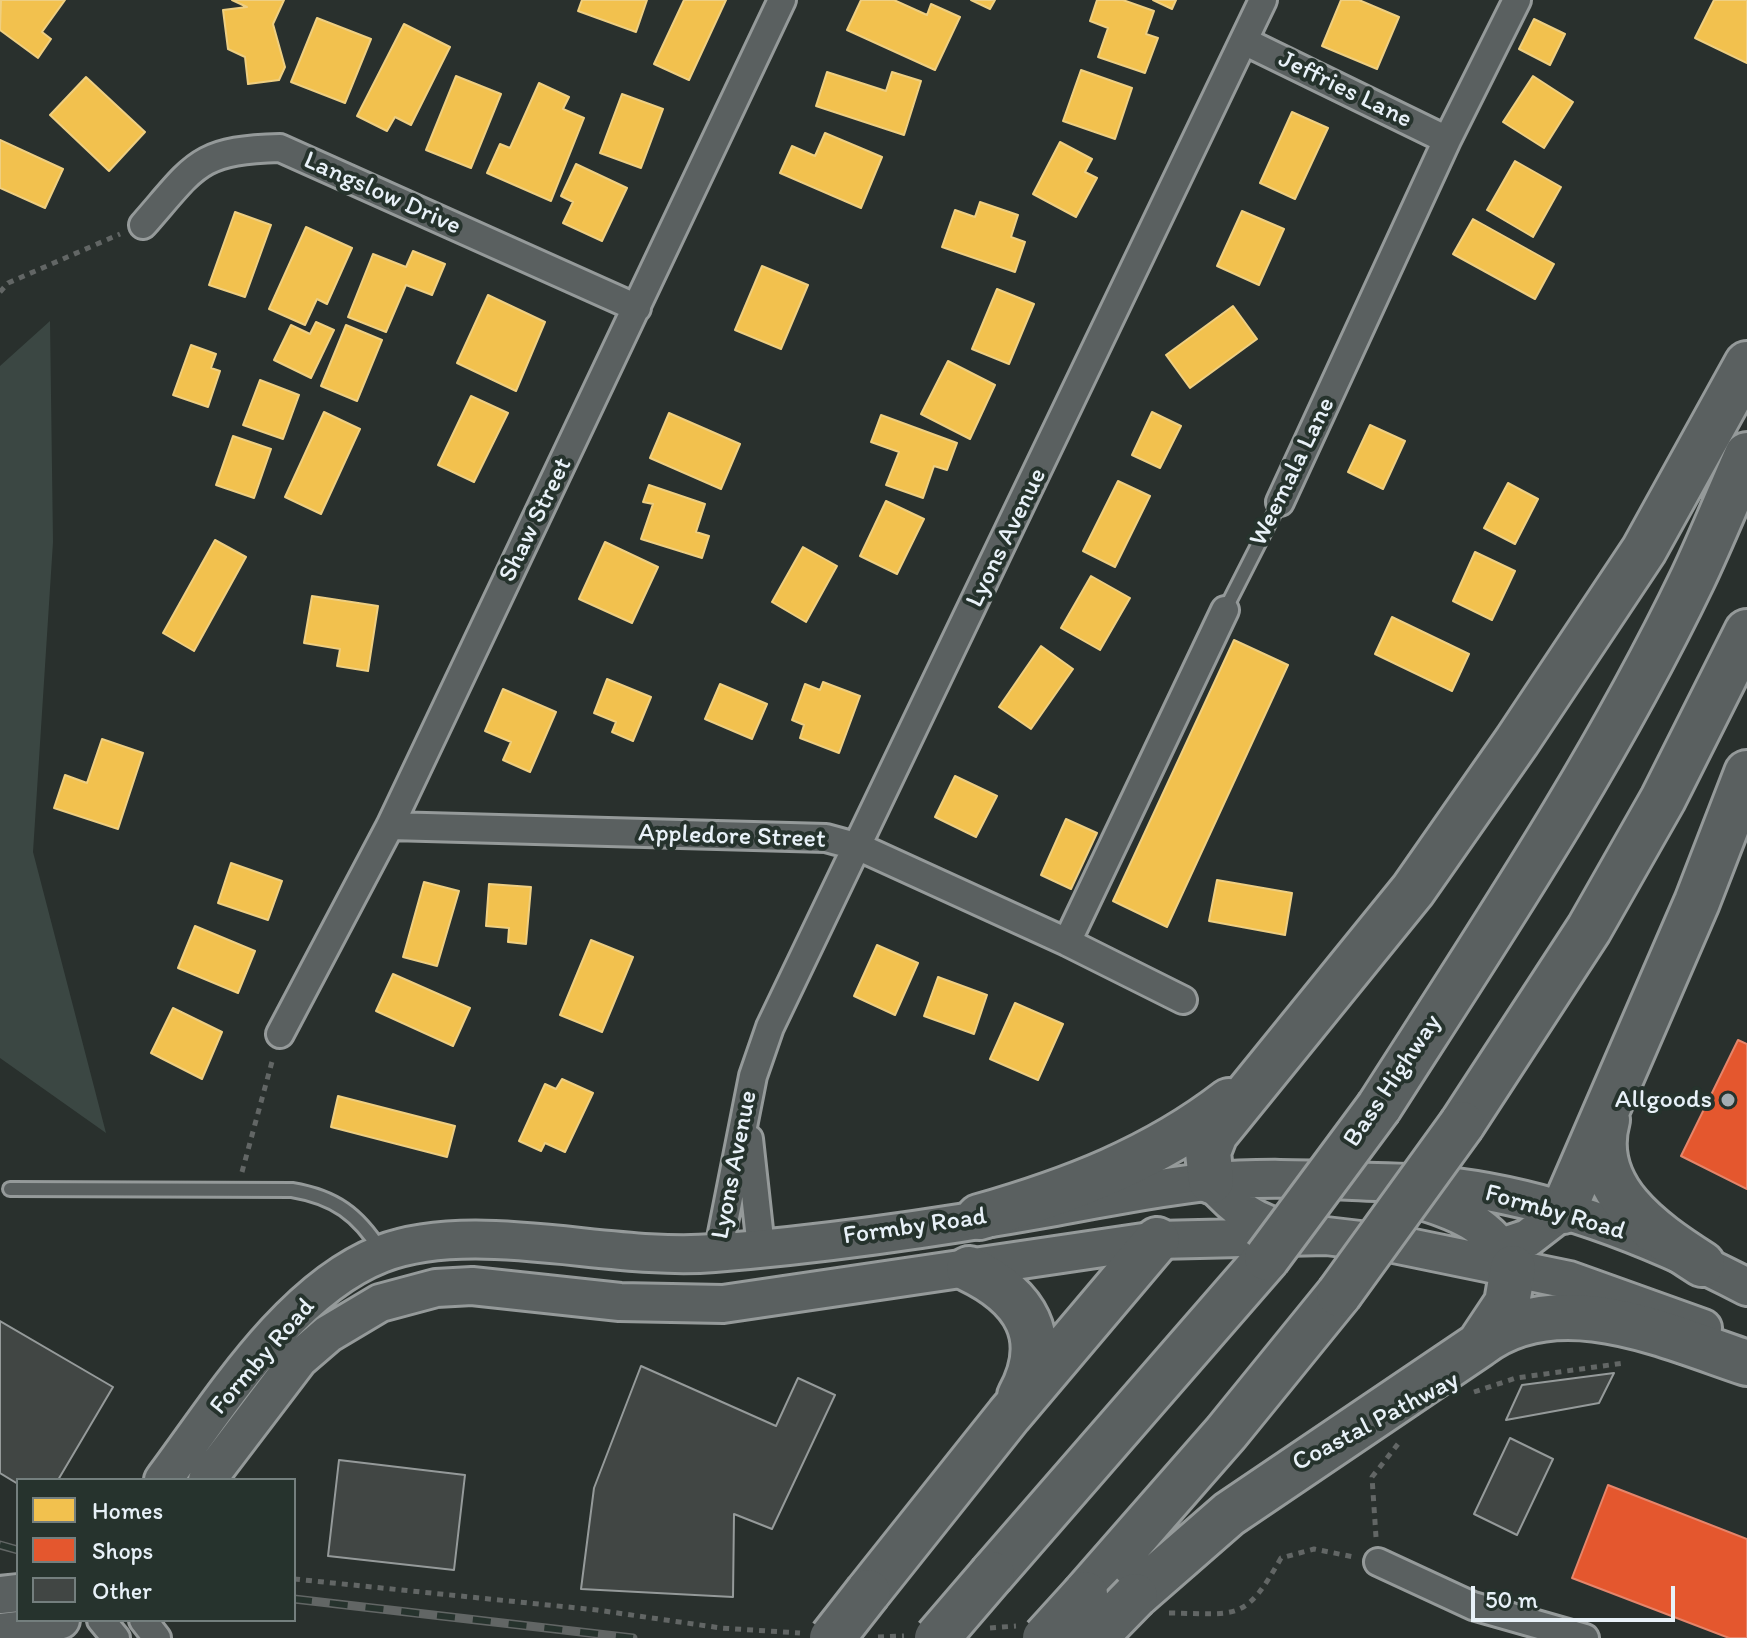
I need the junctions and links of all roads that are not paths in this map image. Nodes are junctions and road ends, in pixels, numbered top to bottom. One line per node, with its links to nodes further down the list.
1 (782, 0): 7 (street, Shaw Street)
2 (1263, 0): 4 (street, Lyons Avenue)
3 (1517, 0): 5 (street, Weemala Lane)
4 (1244, 41): 5 (street, Jeffries Lane); 15 (street, Lyons Avenue)
5 (1447, 140): 10 (street, Weemala Lane)
6 (143, 225): 7 (street, Langslow Drive)
7 (637, 308): 14 (street, Shaw Street)
8 (1747, 364): 19 (highway)
9 (1747, 455): 53 (highway, Bass Highway, bridge)
10 (1280, 502): 11 (lane, Weemala Lane)
11 (1225, 610): 16 (street, Weemala Lane)
12 (1747, 632): 54 (highway, bridge)
13 (1747, 773): 21 (highway)
14 (390, 826): 15 (street, Appledore Street); 18 (street, Shaw Street)
15 (859, 847): 16 (street, Appledore Street); 20 (street, Lyons Avenue)
16 (1067, 942): 17 (street, Appledore Street)
17 (1183, 1000)
18 (280, 1034)
19 (1276, 1055): 22 (highway); 26 (highway)
20 (753, 1076): 29 (street, Lyons Avenue); 30 (street, Lyons Avenue)
21 (1613, 1098): 25 (highway); 33 (highway)
22 (1211, 1181): 23 (main road, Formby Road); 26 (main road, Formby Road); 27 (main road); 28 (main road)
23 (1361, 1182): 25 (main road, Formby Road); 32 (main road)
24 (10, 1189): 31 (lane)
25 (1563, 1211): 32 (main road); 33 (main road, Formby Road)
26 (979, 1217): 29 (main road, Formby Road)
27 (1326, 1236): 28 (main road, Formby Road); 32 (main road, Formby Road)
28 (1157, 1240): 34 (main road, Formby Road); 42 (highway)
29 (761, 1248): 30 (main road, Formby Road); 37 (main road)
30 (718, 1253): 31 (main road, Formby Road); 38 (main road)
31 (382, 1254): 36 (main road); 43 (main road, Formby Road)
32 (1508, 1258): 39 (highway); 40 (main road, Formby Road)
33 (1702, 1264): 35 (main road, Formby Road)
34 (969, 1269): 37 (main road, Formby Road); 42 (highway)
35 (1747, 1287)
36 (400, 1295): 38 (main road, Formby Road); 44 (main road, Formby Road)
37 (764, 1300): 38 (main road, Formby Road)
38 (707, 1304)
39 (1479, 1345): 41 (highway); 55 (highway, bridge)
40 (1747, 1349)
41 (1747, 1363)
42 (1009, 1415): 52 (highway, bridge)
43 (165, 1478)
44 (209, 1478)
45 (1378, 1562): 56 (street)
46 (103, 1622): 50 (street)
47 (145, 1622): 51 (street)
48 (55, 1629): 49 (main road)
49 (0, 1632)
50 (116, 1638)
51 (157, 1638)
52 (832, 1638)
53 (937, 1638)
54 (1045, 1638)
55 (1094, 1638)
56 (1585, 1638)

